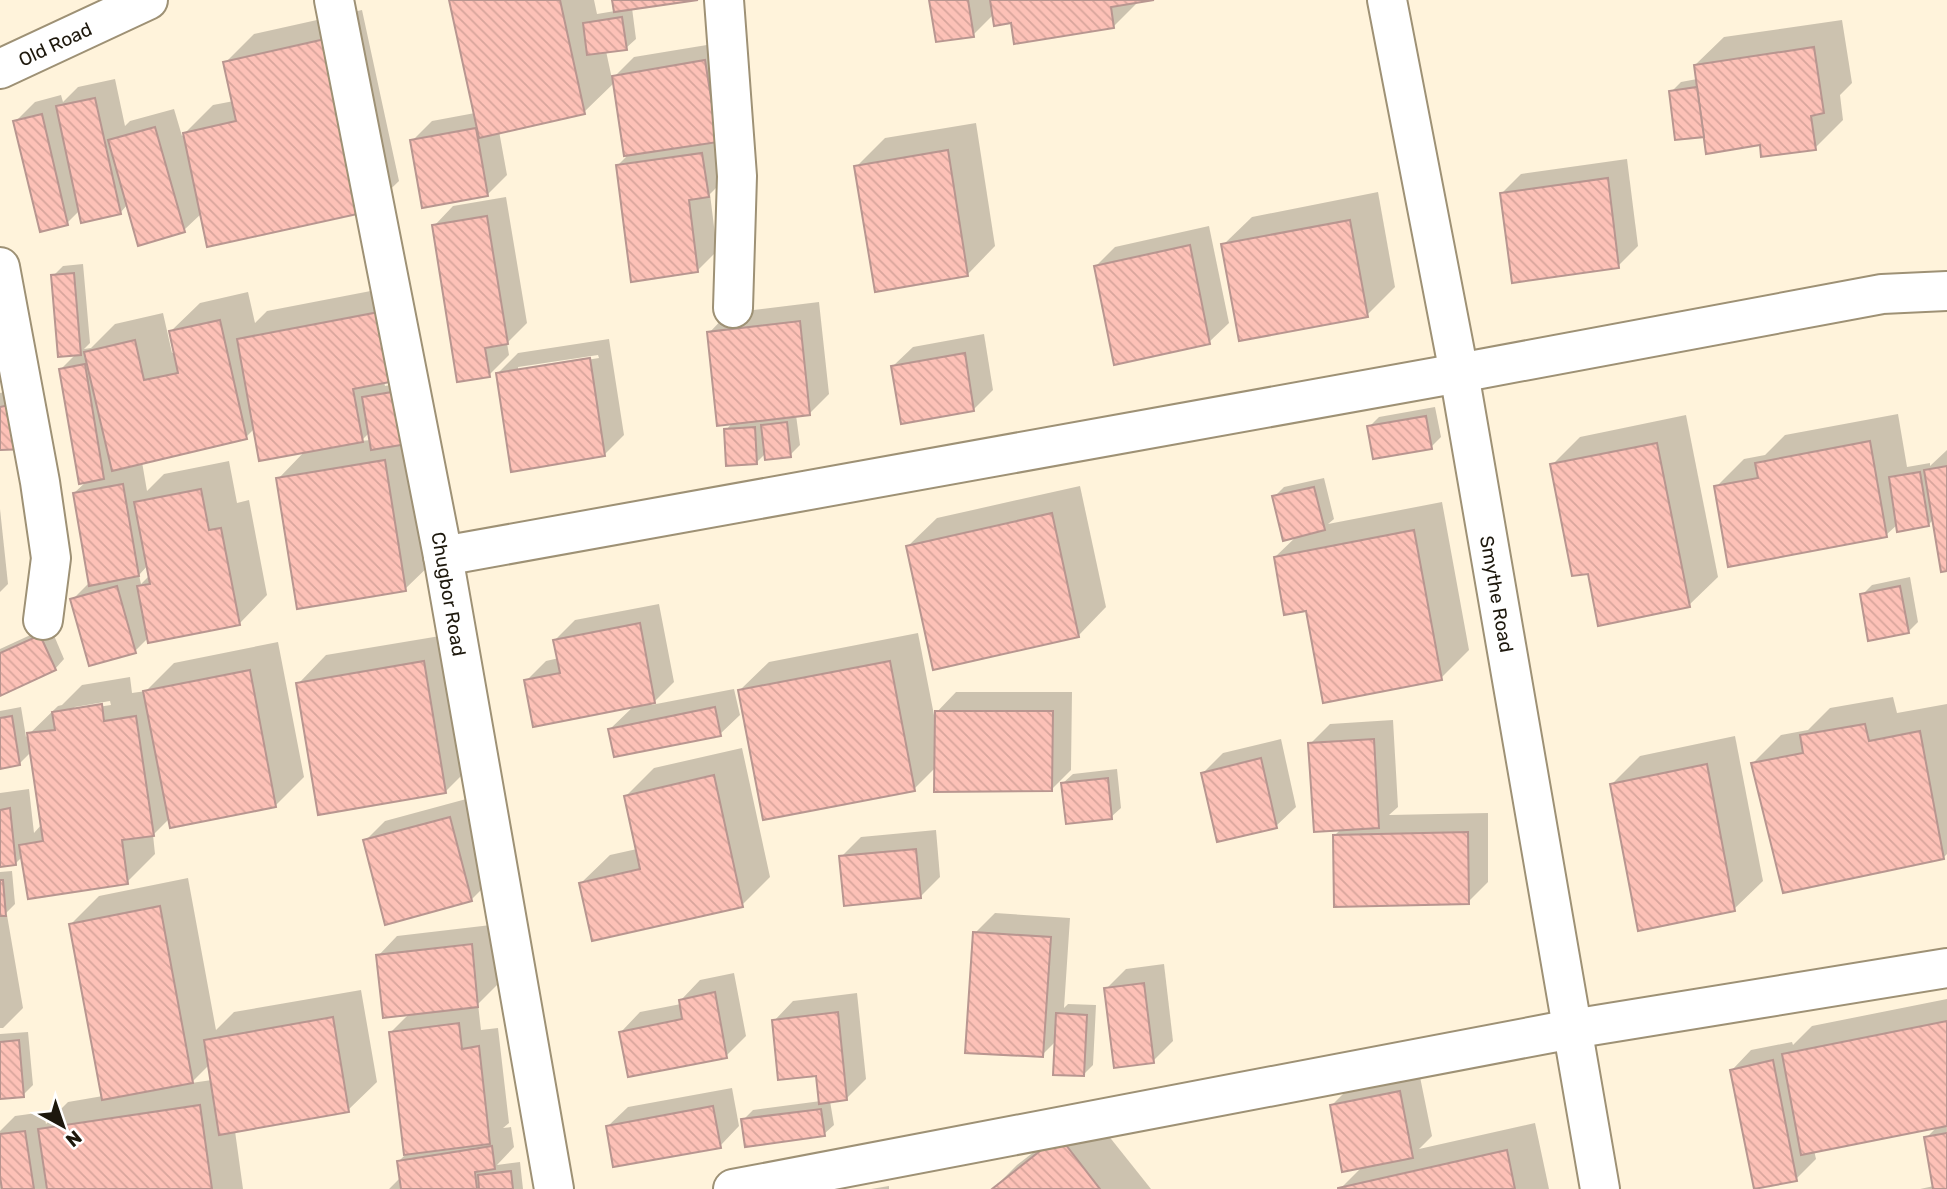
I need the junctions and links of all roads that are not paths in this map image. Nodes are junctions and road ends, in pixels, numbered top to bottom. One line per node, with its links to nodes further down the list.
1 (148, 0): 5 (street, Old Road)
2 (334, 0): 10 (street, Chugbor Road)
3 (724, 0): 8 (street)
4 (1387, 0): 9 (street, Smythe Road)
5 (0, 69)
6 (0, 267): 11 (street)
7 (1947, 291): 9 (street)
8 (733, 308)
9 (1459, 373): 10 (street); 13 (street, Smythe Road)
10 (443, 556): 14 (street, Chugbor Road)
11 (43, 620)
12 (1947, 968): 13 (street)
13 (1572, 1029): 15 (street); 16 (street, Smythe Road)
14 (554, 1189)
15 (733, 1189)
16 (1600, 1189)

